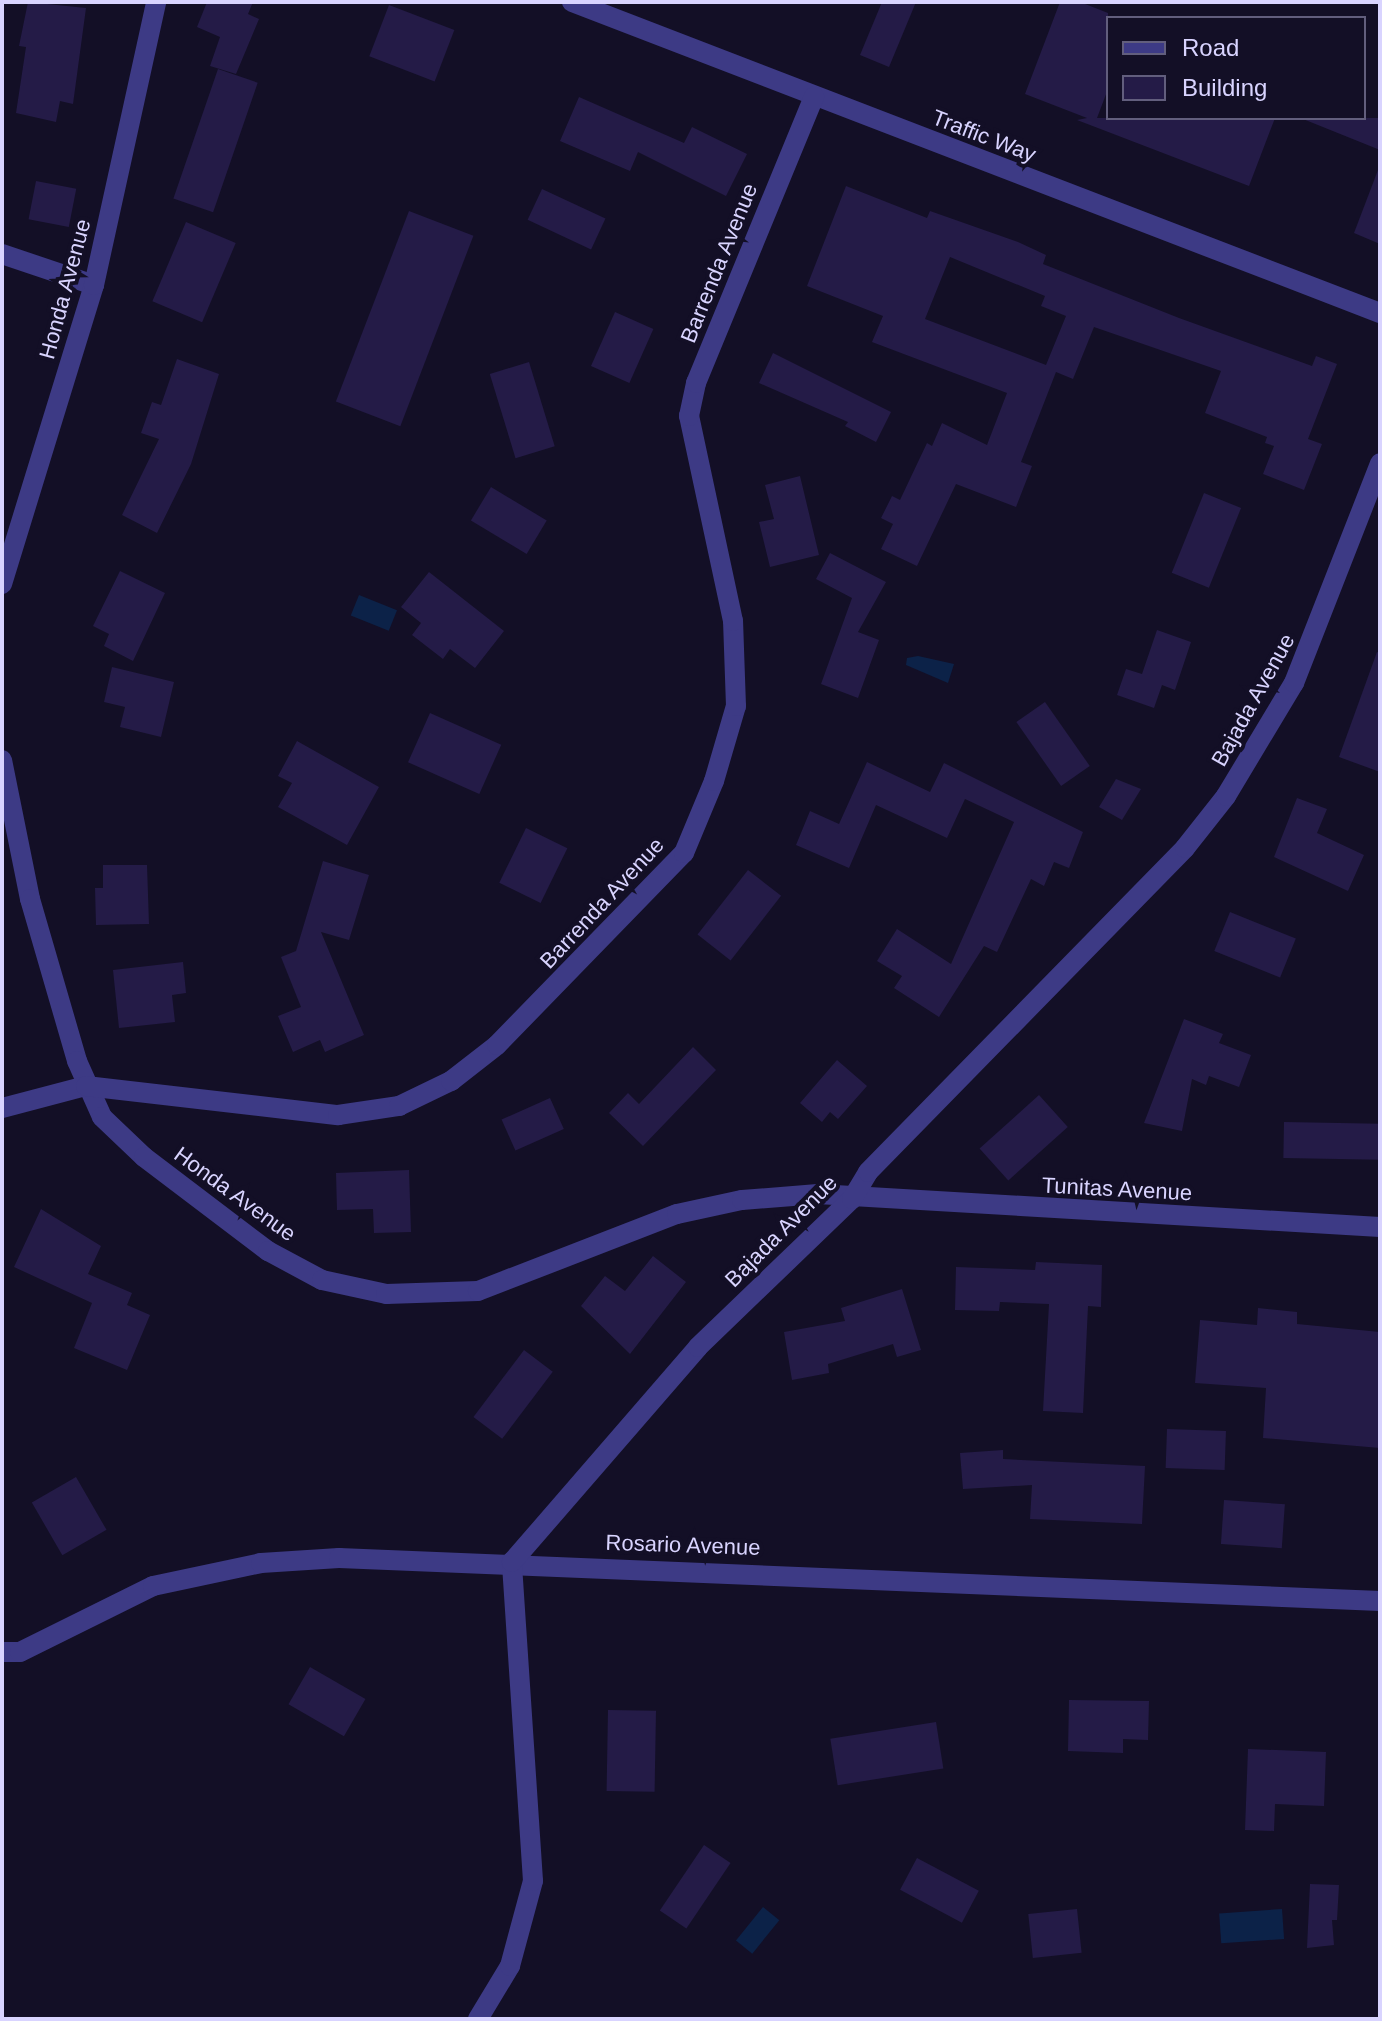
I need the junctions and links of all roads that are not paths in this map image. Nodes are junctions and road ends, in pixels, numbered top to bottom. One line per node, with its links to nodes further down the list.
1 (156, 2): 5 (street, Honda Avenue)
2 (572, 2): 3 (street, Traffic Way)
3 (814, 96): 6 (street, Traffic Way); 10 (street, Barrenda Avenue)
4 (2, 254): 5 (street)
5 (94, 285): 8 (street, Honda Avenue)
6 (1380, 313)
7 (1380, 463): 12 (street, Bajada Avenue)
8 (2, 584)
9 (2, 760): 10 (street, Honda Avenue)
10 (86, 1086): 11 (street, Barrenda Avenue); 12 (street, Honda Avenue)
11 (2, 1108)
12 (852, 1199): 13 (street, Tunitas Avenue); 14 (street, Bajada Avenue)
13 (1380, 1227)
14 (512, 1562): 15 (street, Rosario Avenue); 16 (street, Rosario Avenue); 17 (street)
15 (1380, 1601)
16 (2, 1652)
17 (478, 2019)

